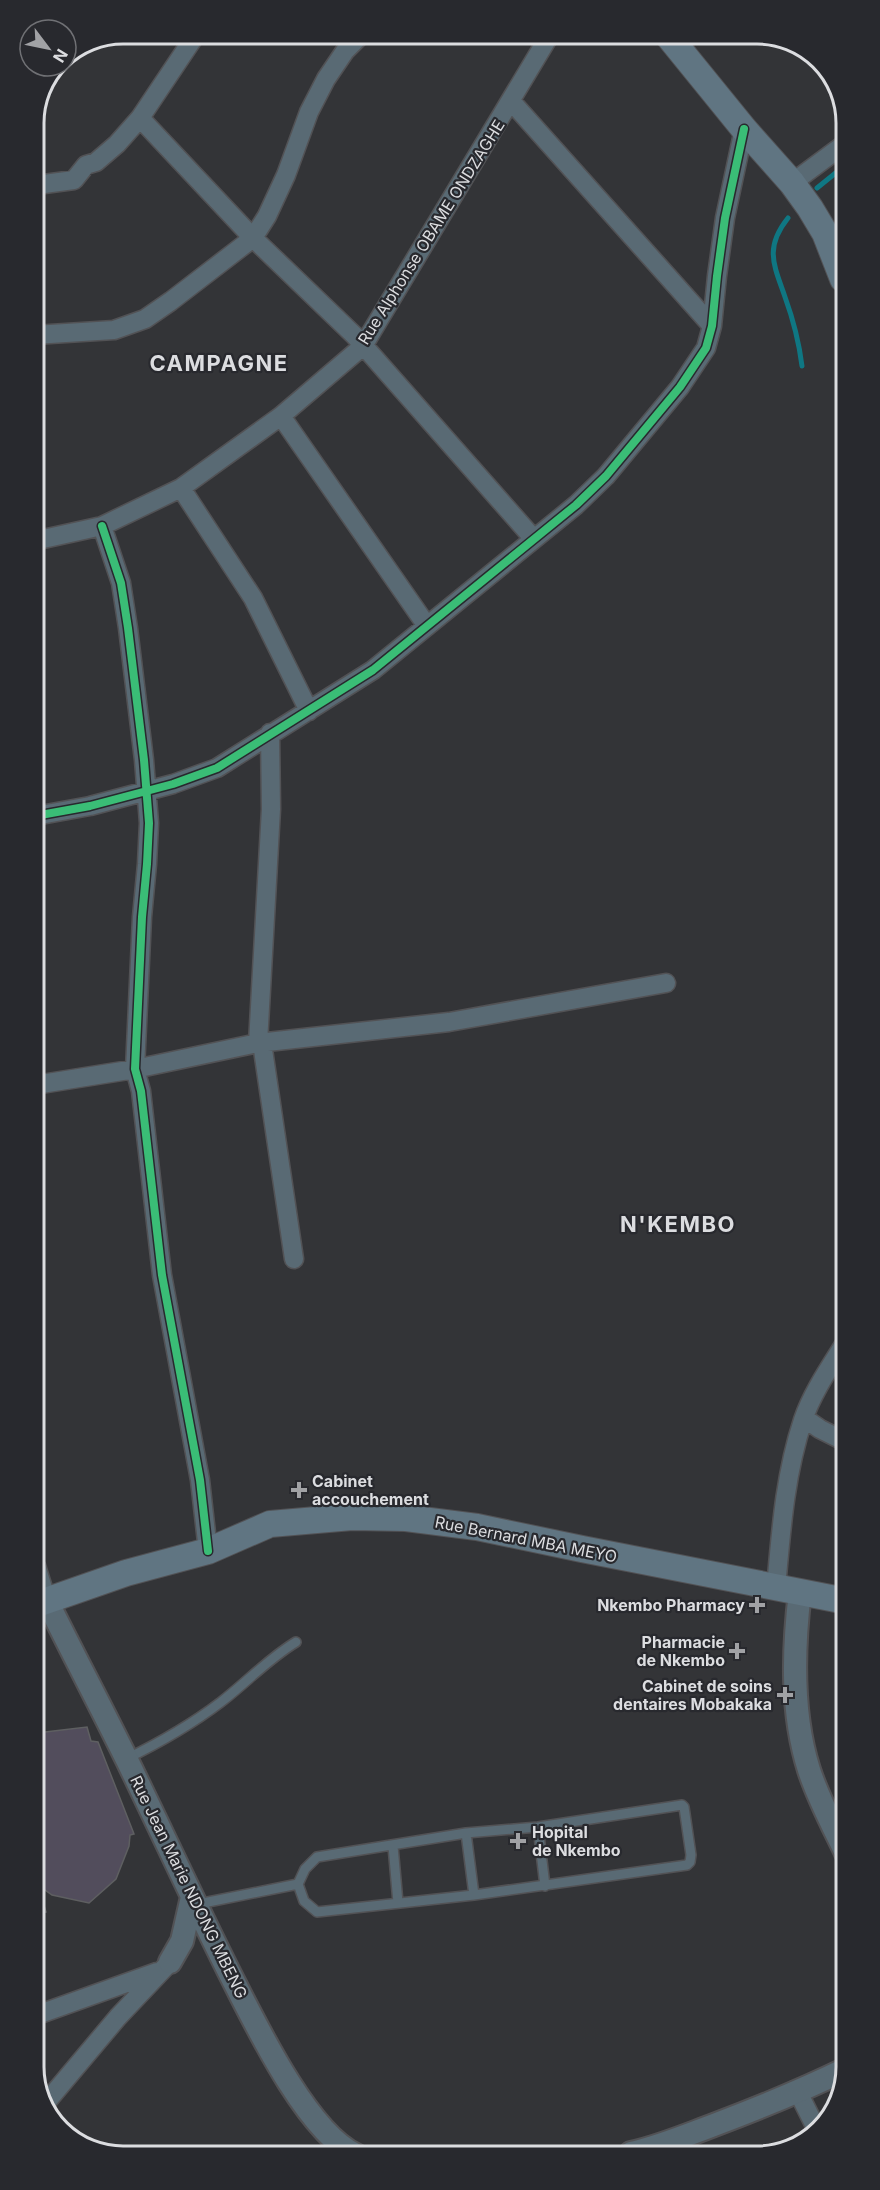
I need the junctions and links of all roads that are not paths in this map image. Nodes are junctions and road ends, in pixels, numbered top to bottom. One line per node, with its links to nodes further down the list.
1 (190, 44): 6 (street)
2 (352, 44): 12 (street)
3 (545, 44): 5 (street, Rue Alphonse OBAME ONDZAGHE)
4 (683, 44): 7 (main road)
5 (511, 101): 13 (street); 15 (street, Rue Alphonse OBAME ONDZAGHE)
6 (140, 118): 9 (street); 12 (street)
7 (744, 129): 10 (main road); 13 (street)
8 (836, 150): 10 (street)
9 (44, 182)
10 (792, 183): 11 (main road)
11 (834, 235)
12 (253, 238): 14 (street); 15 (street)
13 (712, 326): 19 (street)
14 (44, 334)
15 (363, 346): 16 (street, Rue Alphonse OBAME ONDZAGHE); 19 (street)
16 (281, 416): 17 (street, Rue Alphonse OBAME ONDZAGHE); 21 (street)
17 (181, 489): 18 (street, Rue Alphonse OBAME ONDZAGHE); 22 (street)
18 (102, 526): 20 (street, Rue Alphonse OBAME ONDZAGHE); 24 (street)
19 (533, 538): 21 (street)
20 (44, 539)
21 (427, 626): 22 (street)
22 (309, 711): 23 (street)
23 (270, 733): 24 (street); 27 (street)
24 (146, 791): 25 (street); 28 (street)
25 (44, 814)
26 (666, 983): 27 (street)
27 (260, 1043): 28 (street); 30 (street)
28 (135, 1069): 29 (street); 34 (street)
29 (44, 1084)
30 (294, 1259)
31 (836, 1357): 32 (street)
32 (804, 1418): 33 (street); 35 (street)
33 (836, 1437)
34 (208, 1551): 35 (main road, Rue Bernard MBA MEYO); 37 (main road, Rue Bernard MBA MEYO)
35 (788, 1590): 36 (main road, Rue Bernard MBA MEYO); 42 (street)
36 (836, 1599)
37 (44, 1601)
38 (44, 1606): 40 (street, Rue Jean Marie NDONG MBENG)
39 (296, 1642): 40 (lane)
40 (126, 1759): 48 (street, Rue Jean Marie NDONG MBENG)
41 (538, 1827): 43 (lane); 46 (lane); 46 (lane)
42 (836, 1831)
43 (466, 1833): 44 (lane); 47 (lane)
44 (393, 1846): 45 (lane); 49 (lane)
45 (298, 1884): 48 (lane); 49 (lane)
46 (545, 1886): 47 (lane)
47 (474, 1895): 49 (lane)
48 (194, 1901): 50 (street, Rue Jean Marie NDONG MBENG); 51 (street)
49 (398, 1904)
50 (225, 1962): 51 (street); 57 (street, Rue Jean Marie NDONG MBENG)
51 (166, 1966): 52 (street); 55 (street)
52 (44, 2013)
53 (836, 2074): 54 (street)
54 (798, 2092): 56 (street); 58 (street)
55 (50, 2098)
56 (813, 2122)
57 (341, 2146)
58 (653, 2146)

